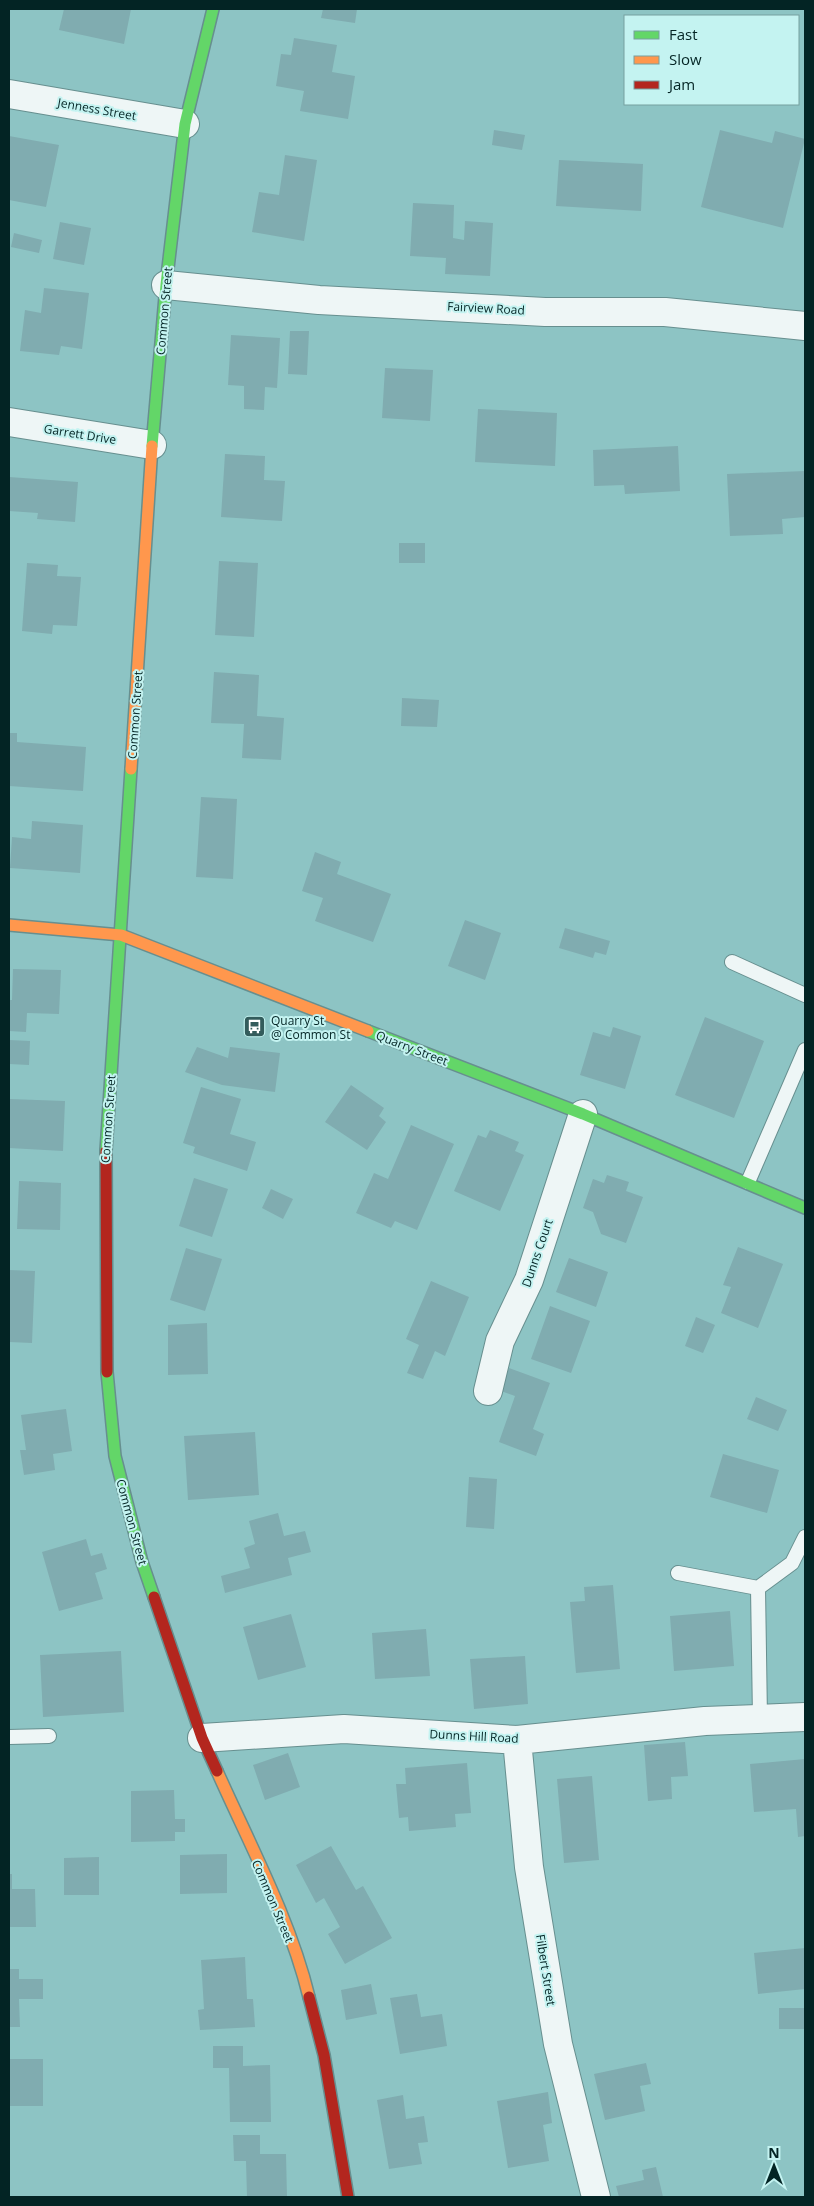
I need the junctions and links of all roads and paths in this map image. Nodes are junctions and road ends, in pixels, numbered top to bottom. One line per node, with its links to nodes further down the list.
1 (213, 9): 3 (street, Common Street)
2 (9, 94): 3 (street, Jenness Street)
3 (185, 124): 4 (street, Common Street)
4 (166, 286): 5 (street, Fairview Road); 7 (street, Common Street)
5 (805, 326)
6 (9, 422): 7 (street, Garrett Drive)
7 (152, 446): 9 (street, Common Street)
8 (9, 925): 9 (street, Quarry Street)
9 (122, 935): 13 (street, Quarry Street); 24 (street, Common Street)
10 (732, 962): 11 (lane)
11 (805, 995)
12 (805, 1050): 14 (lane)
13 (582, 1114): 14 (street, Quarry Street); 16 (street, Dunns Court)
14 (748, 1182): 15 (street, Quarry Street)
15 (805, 1208)
16 (488, 1391)
17 (805, 1536): 19 (lane)
18 (678, 1573): 19 (lane)
19 (758, 1588): 21 (lane)
20 (805, 1717): 21 (street, Dunns Hill Road)
21 (760, 1719): 25 (street, Dunns Hill Road)
22 (50, 1736): 23 (lane)
23 (9, 1737)
24 (202, 1738): 25 (street, Dunns Hill Road); 26 (street, Common Street)
25 (517, 1740): 27 (street, Filbert Street)
26 (348, 2197)
27 (596, 2197)

